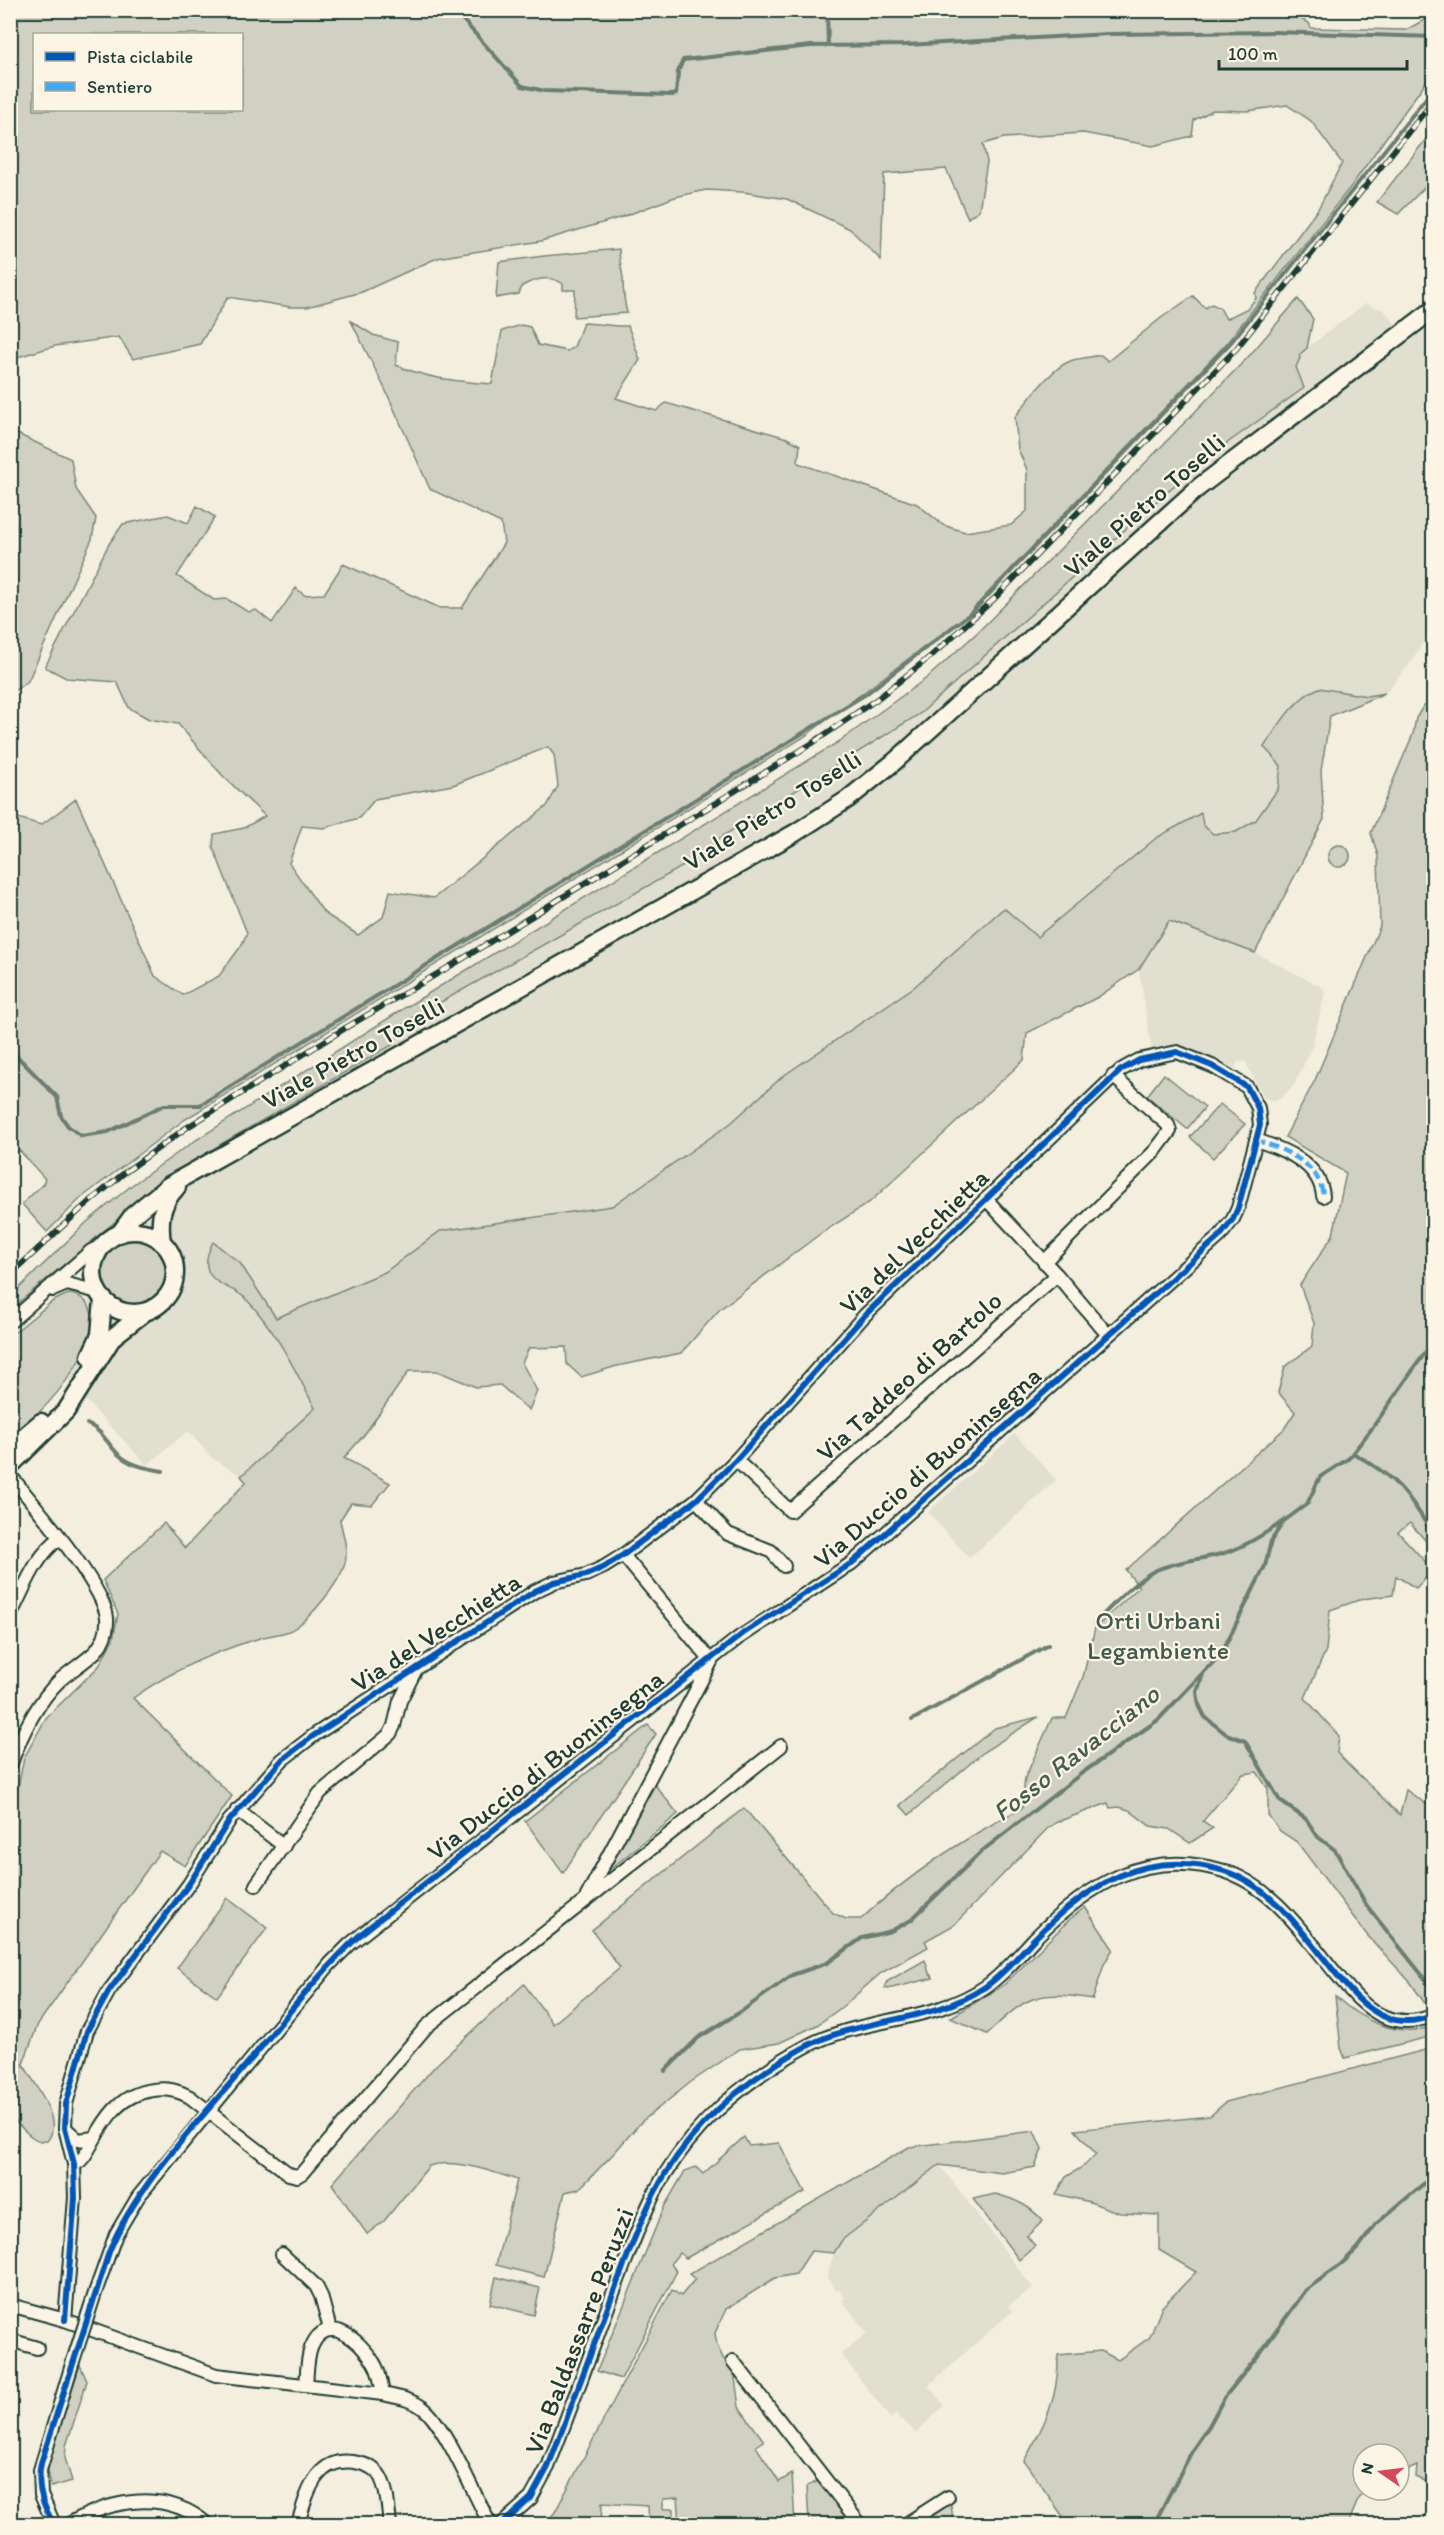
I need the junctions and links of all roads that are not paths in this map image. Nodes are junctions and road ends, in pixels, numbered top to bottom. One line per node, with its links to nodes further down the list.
1 (1434, 309): 4 (main road, Viale Pietro Toselli)
2 (1113, 1076): 3 (street, Via Duccio di Buoninsegna); 6 (street, Via del Vecchietta); 10 (street)
3 (1256, 1140): 5 (street); 16 (street, Via Duccio di Buoninsegna)
4 (188, 1175): 7 (main road, Viale Pietro Toselli); 8 (main road, Viale Pietro Toselli)
5 (1323, 1196)
6 (986, 1199): 10 (street); 18 (street, Via del Vecchietta)
7 (120, 1233): 8 (main road); 9 (main road, Viale Pietro Toselli)
8 (162, 1243): 14 (main road, Viale Pietro Toselli)
9 (104, 1245): 12 (main road); 13 (street)
10 (1044, 1262): 11 (street)
11 (1057, 1275): 16 (street); 18 (street, Via Taddeo di Bartolo)
12 (101, 1296): 13 (street); 14 (main road); 17 (main road)
13 (32, 1304): 15 (street)
14 (145, 1312): 19 (main road, Viale Pietro Toselli)
15 (10, 1322)
16 (1108, 1335): 26 (street, Via Duccio di Buoninsegna)
17 (10, 1448)
18 (736, 1460): 21 (street, Via del Vecchietta)
19 (10, 1466)
20 (10, 1475): 22 (street)
21 (696, 1500): 23 (street, Via del Vecchietta); 24 (street)
22 (60, 1538): 25 (street); 29 (street)
23 (623, 1555): 26 (street); 27 (street, Via del Vecchietta)
24 (784, 1566)
25 (10, 1616)
26 (711, 1660): 33 (street); 35 (street, Via Duccio di Buoninsegna)
27 (417, 1668): 30 (street, Via del Vecchietta); 31 (street)
28 (781, 1746): 33 (street)
29 (10, 1766)
30 (237, 1810): 31 (street); 36 (street, Via del Vecchietta)
31 (284, 1846): 32 (street)
32 (256, 1885)
33 (585, 1900): 35 (street)
34 (1432, 2016): 55 (street, Via Baldassarre Peruzzi)
35 (208, 2111): 37 (street); 49 (street, Via Duccio di Buoninsegna, bridge)
36 (65, 2128): 37 (street); 38 (street, Via del Vecchietta)
37 (94, 2138): 38 (street)
38 (74, 2164): 41 (street, Via del Vecchietta)
39 (282, 2254): 42 (street)
40 (10, 2305): 41 (street)
41 (65, 2320): 46 (street)
42 (330, 2329): 46 (street); 47 (street)
43 (10, 2340): 44 (street)
44 (37, 2348)
45 (733, 2361): 56 (street)
46 (306, 2385): 47 (street)
47 (383, 2394): 54 (street)
48 (948, 2497): 57 (street)
49 (54, 2524)
50 (69, 2524): 51 (street)
51 (207, 2524)
52 (298, 2524): 53 (street)
53 (390, 2524)
54 (490, 2524)
55 (502, 2524)
56 (860, 2524)
57 (906, 2524)

